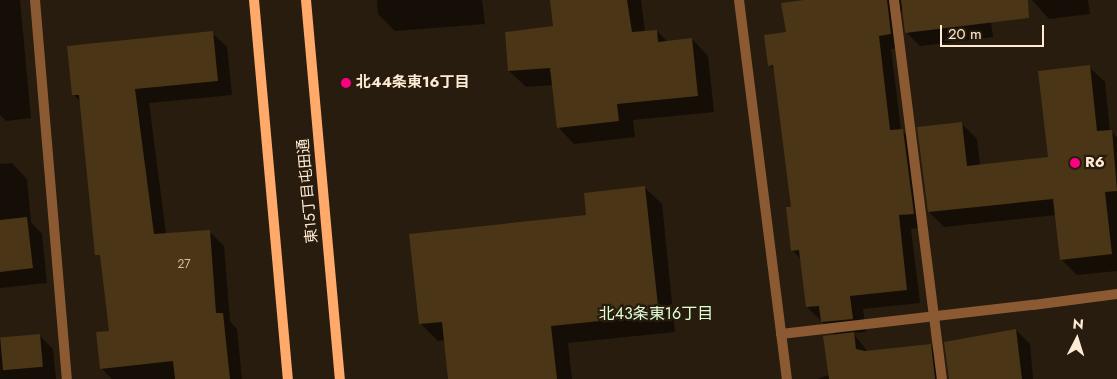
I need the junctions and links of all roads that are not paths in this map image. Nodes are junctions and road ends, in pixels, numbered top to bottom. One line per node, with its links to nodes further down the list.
1 (35, 0): 9 (street)
2 (254, 0): 10 (street)
3 (306, 0): 11 (street, 東15丁目屯田通)
4 (739, 0): 8 (street)
5 (894, 0): 7 (street)
6 (1117, 294): 7 (street)
7 (934, 317): 8 (street); 13 (street)
8 (781, 334): 12 (street)
9 (67, 379)
10 (288, 379)
11 (340, 379)
12 (787, 379)
13 (942, 379)

